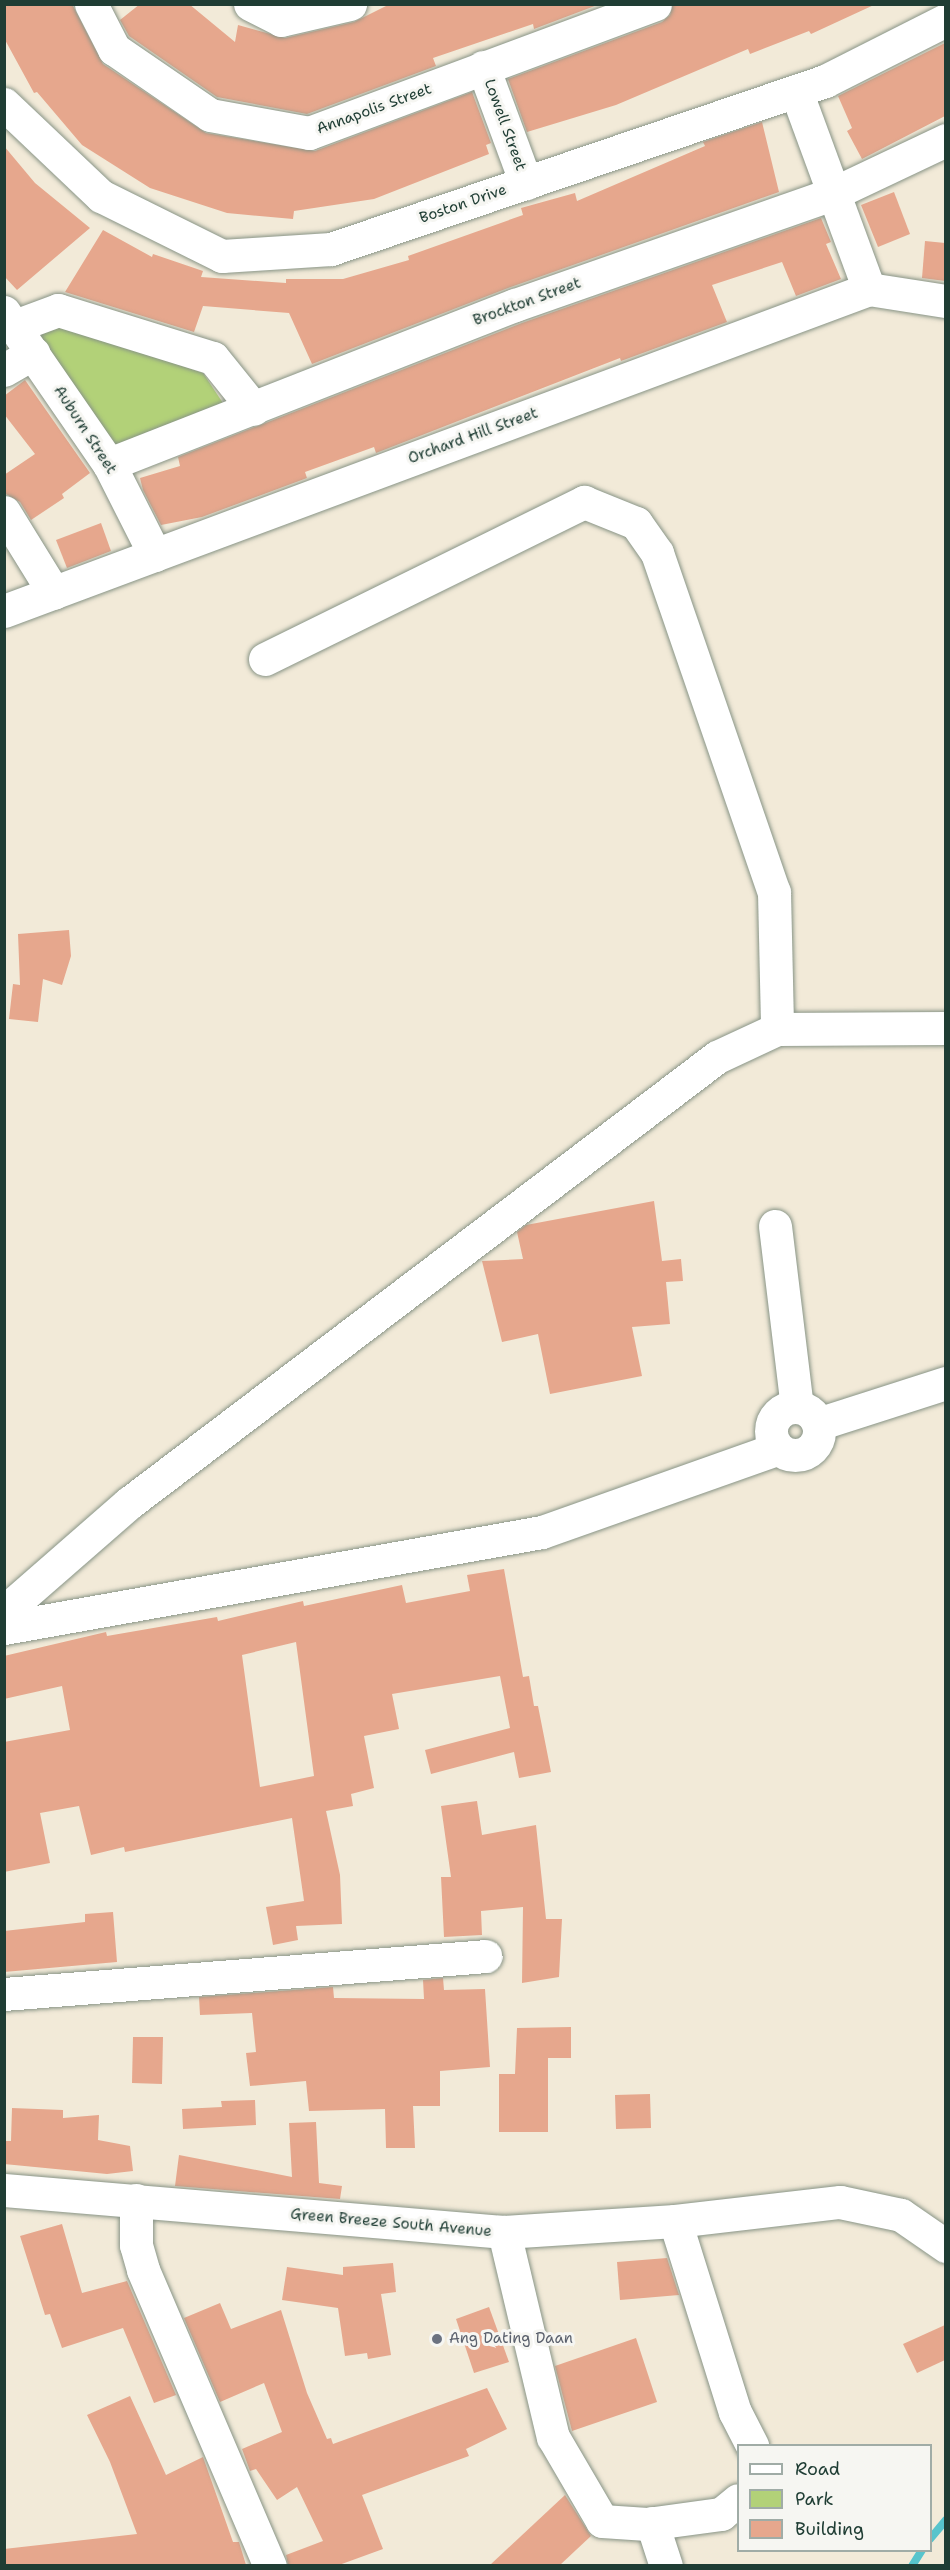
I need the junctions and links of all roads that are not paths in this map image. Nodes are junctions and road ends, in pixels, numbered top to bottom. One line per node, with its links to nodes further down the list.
1 (91, 4): 6 (street, Annapolis Street)
2 (250, 4): 3 (street)
3 (350, 4)
4 (654, 5): 6 (street, Annapolis Street)
5 (945, 20): 7 (street, Boston Drive)
6 (483, 67): 10 (street, Lowell Street)
7 (796, 92): 10 (street, Boston Drive); 11 (street)
8 (4, 104): 10 (street, Boston Drive)
9 (945, 140): 11 (street, Brockton Street)
10 (526, 183)
11 (834, 193): 12 (street); 17 (street, Brockton Street)
12 (869, 289): 13 (street, Orchard Hill Street); 20 (street, Orchard Hill Street)
13 (945, 301)
14 (10, 319): 15 (street, Auburn Street); 17 (street)
15 (34, 353): 16 (street); 18 (street, Auburn Street)
16 (4, 370)
17 (254, 409): 18 (street, Brockton Street)
18 (109, 464): 20 (street, Auburn Street)
19 (4, 512): 21 (street)
20 (155, 555): 21 (street, Orchard Hill Street)
21 (54, 593): 22 (street, Orchard Hill Street)
22 (4, 611)
23 (265, 658): 25 (street)
24 (945, 1028): 25 (street)
25 (777, 1029): 29 (street)
26 (775, 1226): 28 (street)
27 (945, 1383): 28 (street)
28 (807, 1415): 30 (street)
29 (4, 1612)
30 (4, 1628)
31 (486, 1956): 32 (street)
32 (4, 1994)
33 (4, 2190): 34 (street, Green Breeze South Avenue)
34 (136, 2200): 36 (street, Green Breeze South Avenue); 41 (street)
35 (675, 2221): 36 (street, Green Breeze South Avenue); 37 (street, Green Breeze South Avenue); 38 (street)
36 (504, 2232): 40 (street)
37 (945, 2246)
38 (751, 2444)
39 (737, 2501): 40 (street)
40 (652, 2523): 42 (street)
41 (270, 2565)
42 (666, 2565)

